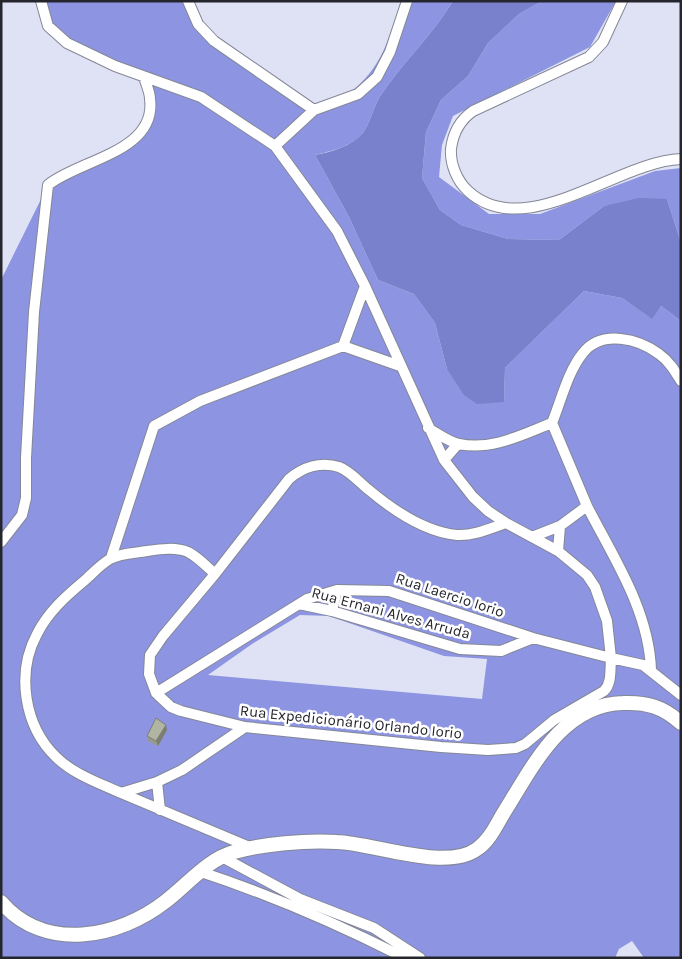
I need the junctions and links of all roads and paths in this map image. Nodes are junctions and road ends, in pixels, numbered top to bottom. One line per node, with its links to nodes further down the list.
1 (42, 1): 5 (street)
2 (188, 1): 6 (street)
3 (407, 1): 6 (street)
4 (622, 1): 8 (street)
5 (144, 77): 7 (street); 23 (street)
6 (314, 110): 7 (street)
7 (275, 146): 9 (street)
8 (681, 159)
9 (365, 286): 10 (street); 11 (street)
10 (343, 346): 11 (street); 25 (street)
11 (400, 366): 14 (street)
12 (681, 381): 13 (street)
13 (552, 423): 15 (street); 17 (street)
14 (428, 428): 15 (street); 16 (street)
15 (458, 444): 16 (street)
16 (444, 460): 18 (street)
17 (587, 506): 20 (street); 32 (street)
18 (488, 511): 19 (street); 21 (street)
19 (506, 523): 21 (street); 22 (street)
20 (560, 526): 22 (street); 24 (street)
21 (484, 530): 26 (street)
22 (532, 537): 24 (street)
23 (1, 542)
24 (558, 551): 31 (street)
25 (111, 558): 26 (street); 38 (street)
26 (215, 574): 33 (street)
27 (337, 590): 28 (street, Rua Laercio Iorio); 29 (street); 30 (street, Rua Laercio Iorio)
28 (299, 604): 29 (street, Rua Ernani Alves Arruda); 33 (street, Rua Laercio Iorio)
29 (332, 610): 30 (street, Rua Ernani Alves Arruda)
30 (533, 638): 31 (street, Rua Laercio Iorio)
31 (611, 658): 32 (street, Rua Laercio Iorio); 36 (street, Rua Expedicionário Orlando Iorio)
32 (651, 670): 34 (street, Rua Laercio Iorio)
33 (156, 693): 36 (street, Rua Expedicionário Orlando Iorio)
34 (681, 695)
35 (681, 723): 40 (street)
36 (245, 727): 37 (street)
37 (158, 782): 38 (street); 39 (street)
38 (121, 793): 39 (street)
39 (160, 810): 40 (street)
40 (253, 849): 41 (street)
41 (222, 857): 42 (street); 45 (street)
42 (201, 872): 43 (street); 44 (street)
43 (1, 902)
44 (405, 958)
45 (420, 958)

